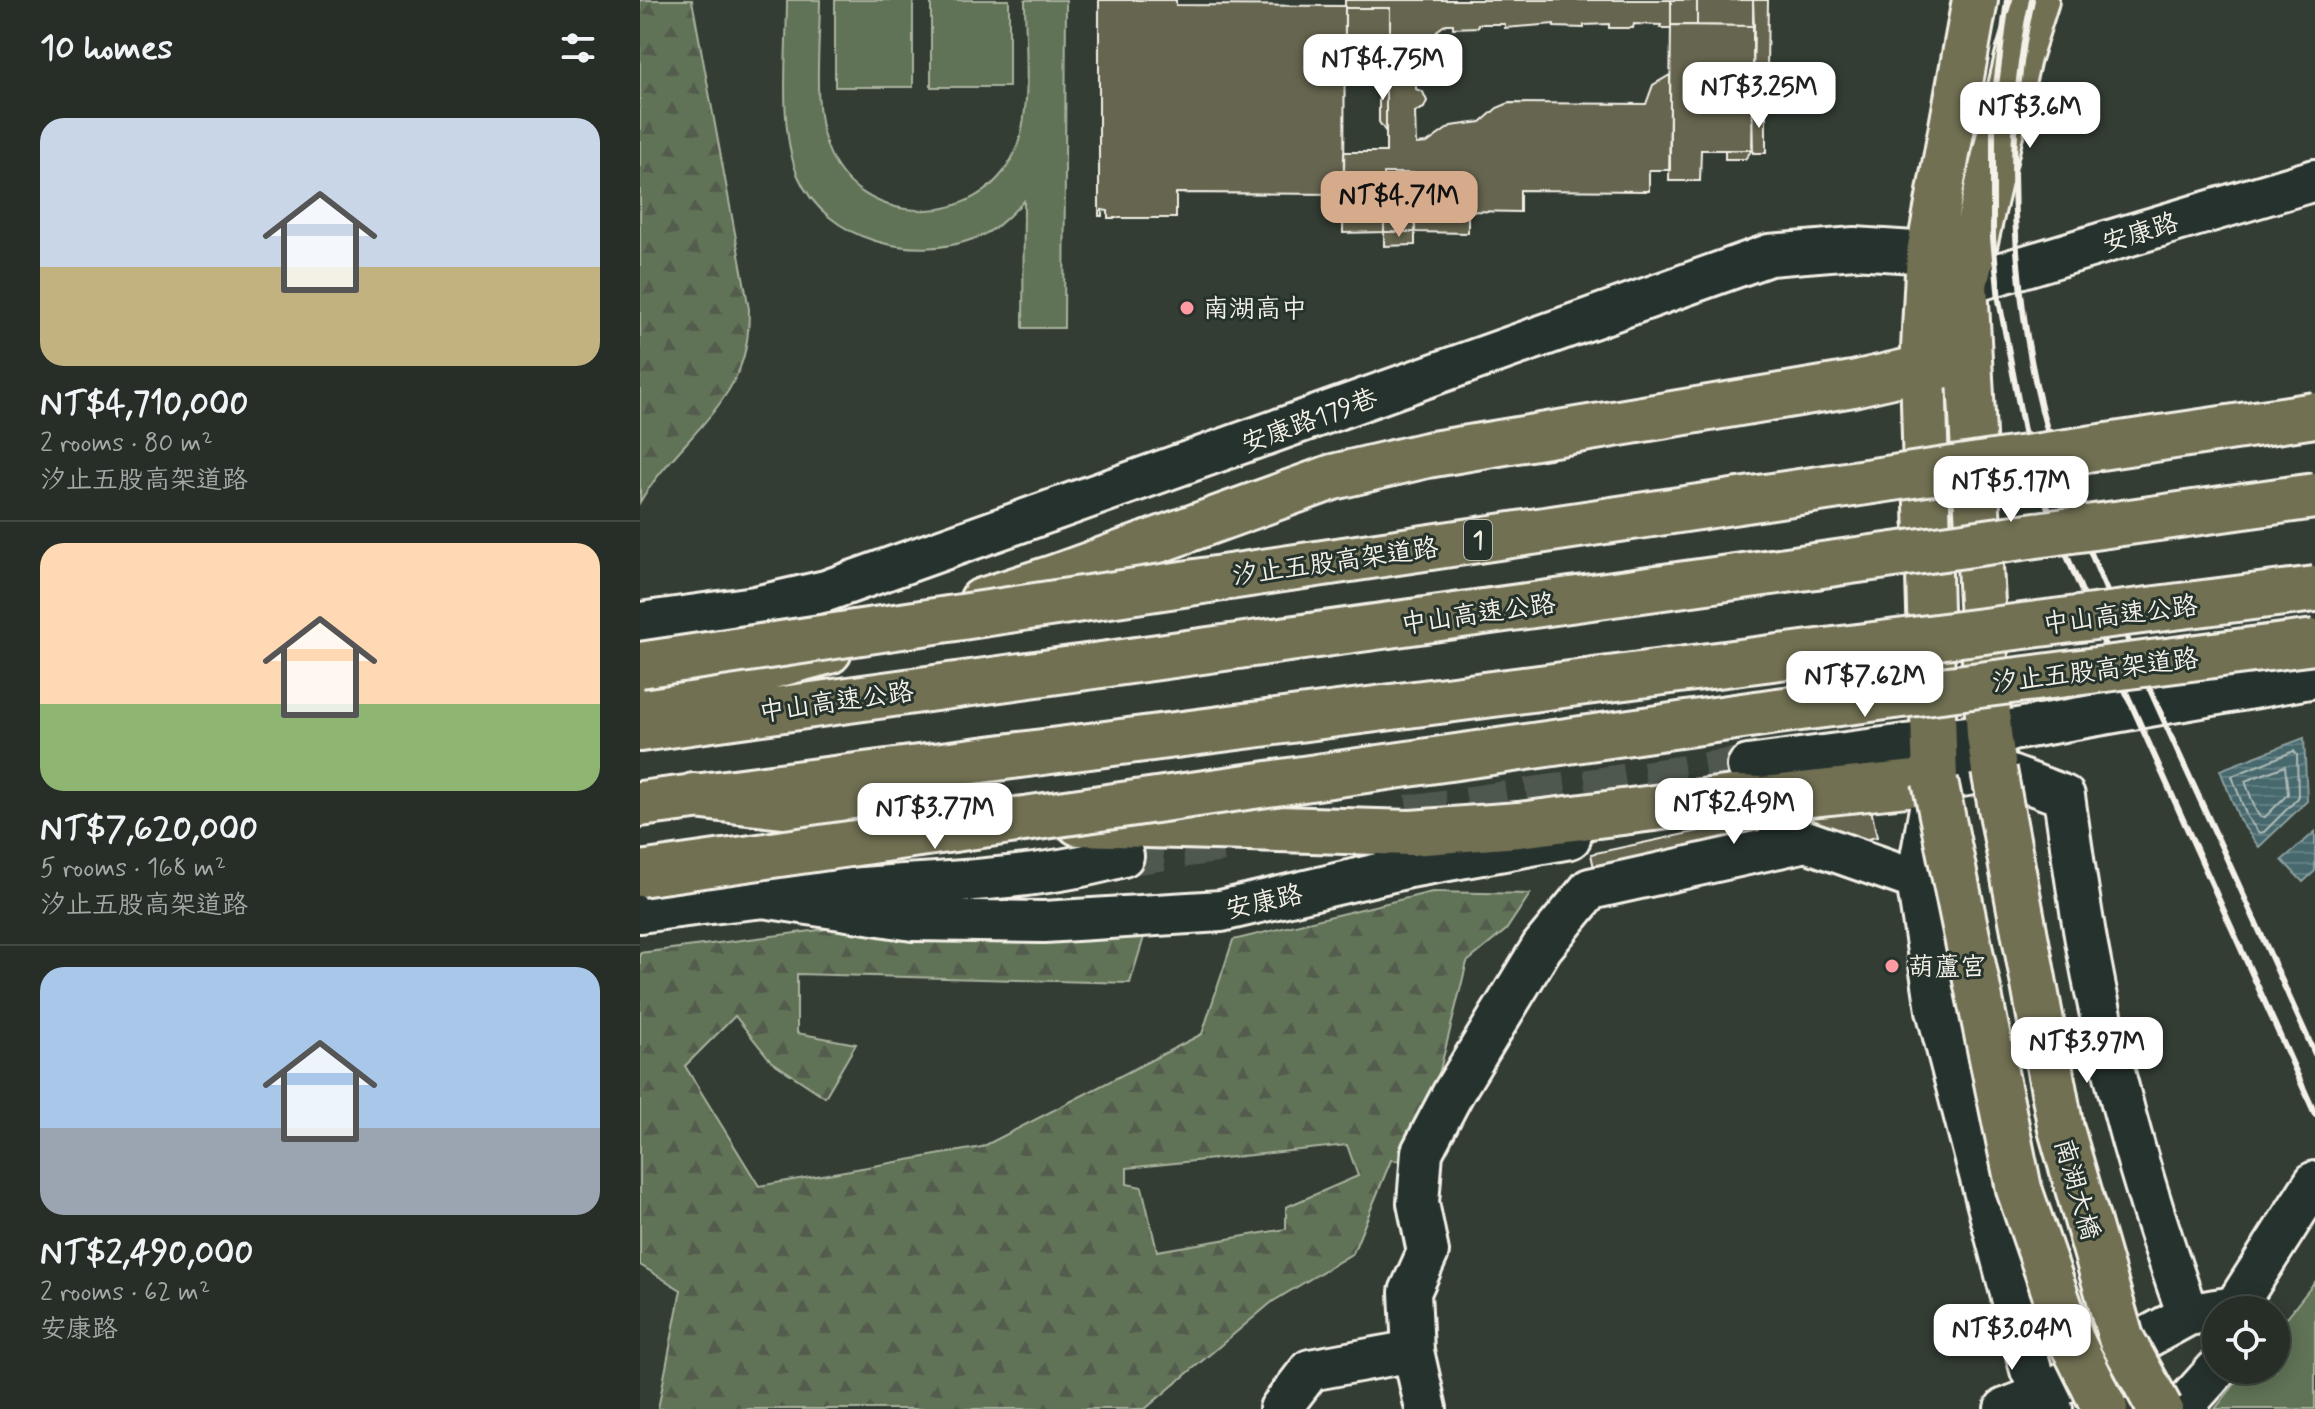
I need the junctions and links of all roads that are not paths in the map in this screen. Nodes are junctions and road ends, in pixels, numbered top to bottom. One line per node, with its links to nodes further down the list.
1 (1975, 0): 4 (main road, 南湖大橋)
2 (2036, 0): 5 (main road, 南湖大橋)
3 (2315, 180): 5 (street, 安康路)
4 (1929, 253): 5 (street); 7 (main road, 南湖大橋); 11 (street, 安康路179巷)
5 (1965, 284): 6 (main road, 南湖大橋)
6 (1968, 363): 7 (main road); 17 (main road, 南湖大橋)
7 (1923, 368): 15 (main road); 18 (main road, 南湖大橋)
8 (2315, 415): 13 (main road, 汐止五股高架道路 / 1, bridge)
9 (2315, 496): 16 (main road, 中山高速公路, bridge)
10 (2315, 589): 20 (main road, 中山高速公路, bridge)
11 (640, 623)
12 (2315, 642): 23 (main road, 汐止五股高架道路, bridge)
13 (640, 665)
14 (2315, 677): 17 (street)
15 (640, 701)
16 (640, 729)
17 (1992, 752): 18 (street); 28 (street); 38 (main road, 南湖大橋, bridge)
18 (1934, 761): 19 (main road); 24 (street); 37 (main road, 南湖大橋, bridge)
19 (1756, 783): 20 (main road); 25 (street, 安康路)
20 (694, 796): 21 (main road, 中山高速公路)
21 (640, 804)
22 (1123, 856): 25 (street, 安康路)
23 (640, 874)
24 (1917, 880): 31 (street); 33 (street)
25 (756, 896): 26 (street, 安康路)
26 (640, 912)
27 (2315, 1182): 29 (street)
28 (2207, 1296)
29 (2229, 1296)
30 (2202, 1319): 33 (street)
31 (1413, 1351): 34 (street); 35 (street)
32 (2203, 1384): 39 (street)
33 (2048, 1401): 36 (street)
34 (1280, 1409)
35 (1426, 1409)
36 (2005, 1409)
37 (2105, 1409)
38 (2160, 1409)
39 (2181, 1409)

